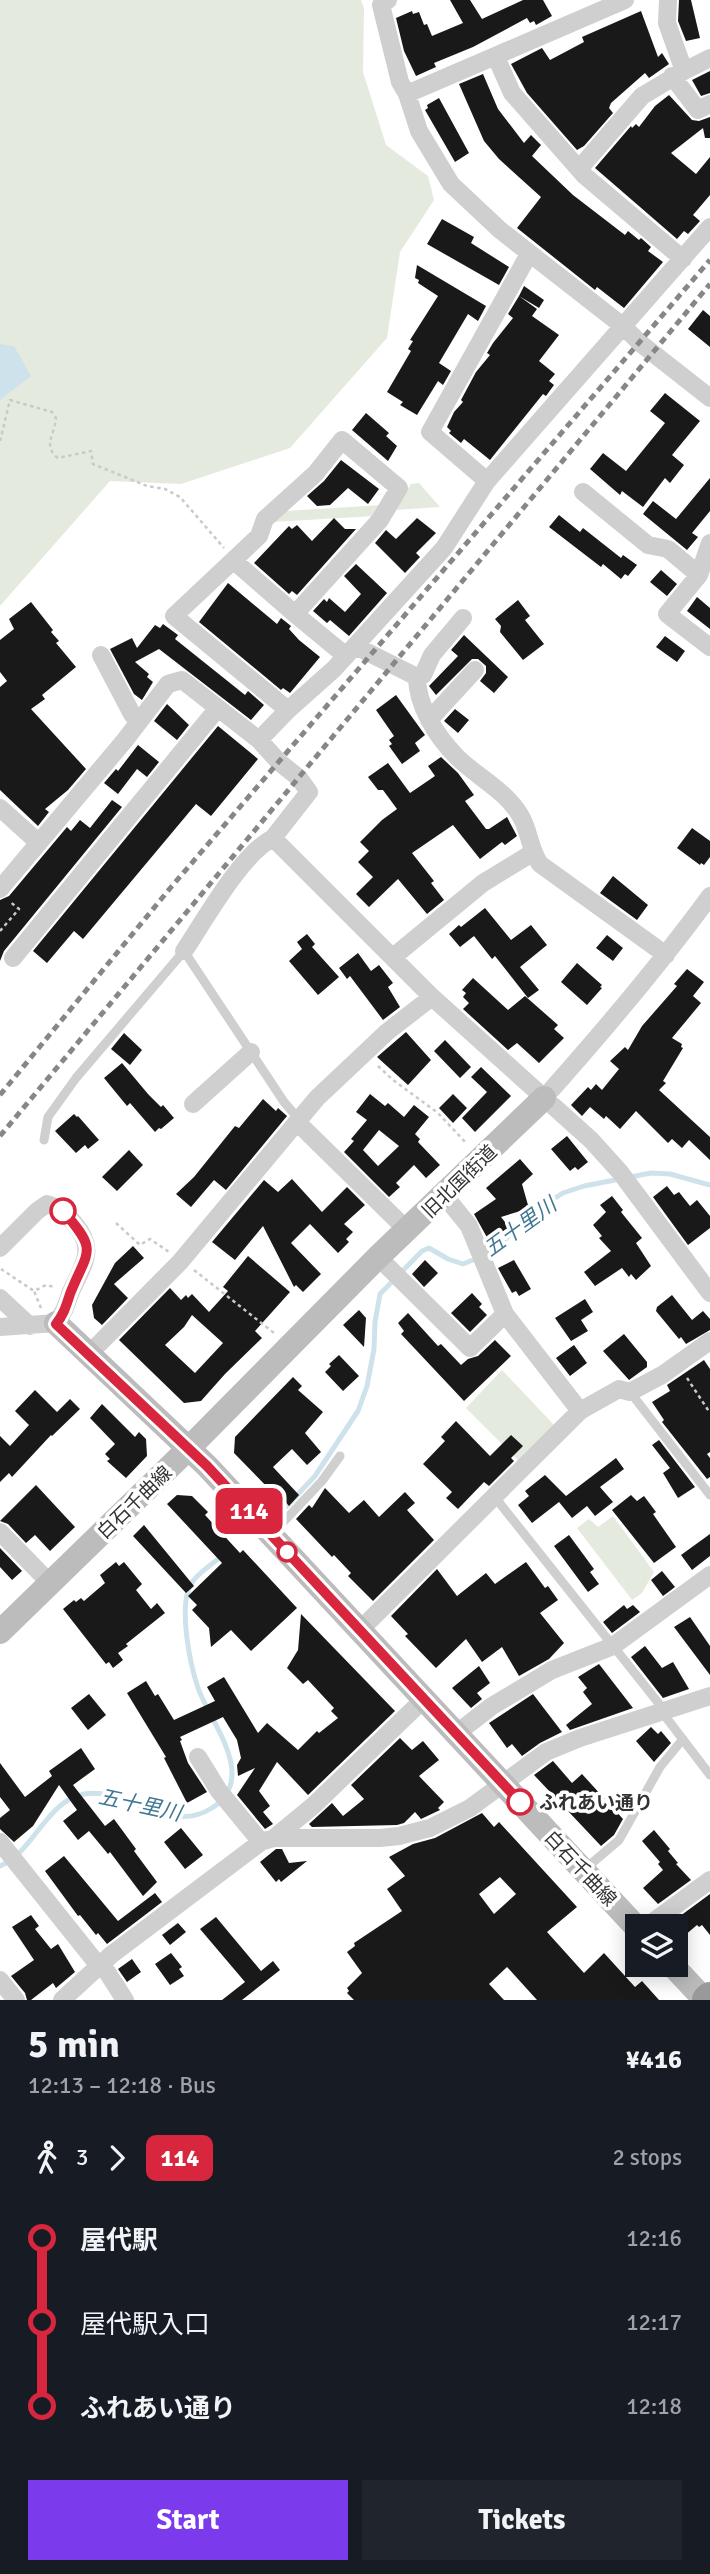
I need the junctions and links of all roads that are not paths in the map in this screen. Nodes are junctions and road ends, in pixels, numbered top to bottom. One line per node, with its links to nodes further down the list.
1 (625, 0): 4 (street)
2 (668, 0): 6 (street)
3 (385, 2): 7 (street)
4 (496, 57): 7 (street); 9 (street)
5 (710, 58): 6 (street)
6 (678, 74): 8 (street); 9 (street)
7 (407, 94): 11 (street)
8 (710, 104)
9 (579, 169): 12 (street)
10 (710, 227): 12 (street)
11 (529, 254): 13 (street); 15 (street)
12 (683, 259): 13 (street)
13 (624, 327): 14 (street); 15 (street)
14 (710, 398)
15 (487, 481): 23 (street)
16 (583, 492): 19 (street)
17 (710, 543): 19 (street)
18 (234, 561): 20 (street); 20 (street); 28 (street)
19 (699, 575): 22 (street)
20 (295, 614): 23 (street)
21 (463, 618): 26 (street)
22 (710, 647)
23 (351, 651): 26 (street); 28 (street)
24 (101, 655): 30 (street)
25 (475, 670): 29 (street)
26 (417, 677): 29 (street)
27 (218, 708): 30 (street); 31 (street); 41 (street)
28 (288, 709): 31 (street)
29 (429, 720): 35 (street)
30 (139, 722): 34 (street)
31 (259, 740): 33 (street)
32 (0, 808): 34 (street)
33 (273, 838): 38 (street); 40 (street)
34 (39, 843): 36 (street)
35 (532, 853): 39 (street); 40 (street)
36 (5, 895)
37 (710, 896): 39 (street, 旧北国街道)
38 (184, 951): 43 (lane); 47 (lane)
39 (666, 955): 44 (street, 旧北国街道)
40 (393, 957): 42 (street)
41 (13, 958)
42 (432, 997): 44 (street); 46 (street)
43 (251, 1052): 45 (street); 46 (lane)
44 (544, 1098): 48 (main road, 旧北国街道); 52 (street)
45 (193, 1104)
46 (298, 1123): 49 (street); 58 (street)
47 (44, 1140)
48 (444, 1195): 49 (main road, 旧北国街道); 54 (street)
49 (407, 1230): 51 (main road, 旧北国街道)
50 (0, 1248): 55 (street)
51 (391, 1269): 54 (street); 61 (main road, 旧北国街道)
52 (710, 1293)
53 (0, 1298): 55 (street)
54 (505, 1314): 60 (street)
55 (43, 1321): 56 (street); 58 (main road)
56 (0, 1328)
57 (710, 1341): 59 (street)
58 (89, 1354): 61 (main road)
59 (630, 1392): 60 (street); 63 (lane)
60 (580, 1411): 64 (street)
61 (189, 1448): 66 (main road, 白石千曲線); 68 (main road, 白石千曲線)
62 (340, 1456): 66 (lane)
63 (710, 1495)
64 (494, 1496): 69 (street); 71 (lane)
65 (0, 1532): 68 (street)
66 (271, 1535): 69 (main road, 白石千曲線)
67 (710, 1575): 71 (street)
68 (50, 1583): 70 (main road, 白石千曲線)
69 (360, 1630): 73 (main road, 白石千曲線)
70 (0, 1632)
71 (612, 1646): 74 (lane); 75 (street)
72 (710, 1696): 74 (street)
73 (424, 1699): 75 (main road, 白石千曲線); 80 (street)
74 (662, 1712): 76 (lane); 79 (street)
75 (457, 1733): 79 (main road, 白石千曲線)
76 (683, 1740): 78 (lane); 82 (lane)
77 (198, 1757): 80 (street)
78 (710, 1775)
79 (504, 1784): 80 (street); 82 (main road, 白石千曲線)
80 (267, 1840): 86 (street)
81 (9, 1852): 86 (street)
82 (583, 1870): 85 (main road, 白石千曲線)
83 (710, 1880): 84 (street)
84 (664, 1914)
85 (625, 1915)
86 (99, 1966): 91 (street); 92 (street)
87 (684, 1977): 89 (main road)
88 (0, 1980): 90 (street)
89 (707, 1999)
90 (16, 2000)
91 (62, 2000)
92 (125, 2000)

